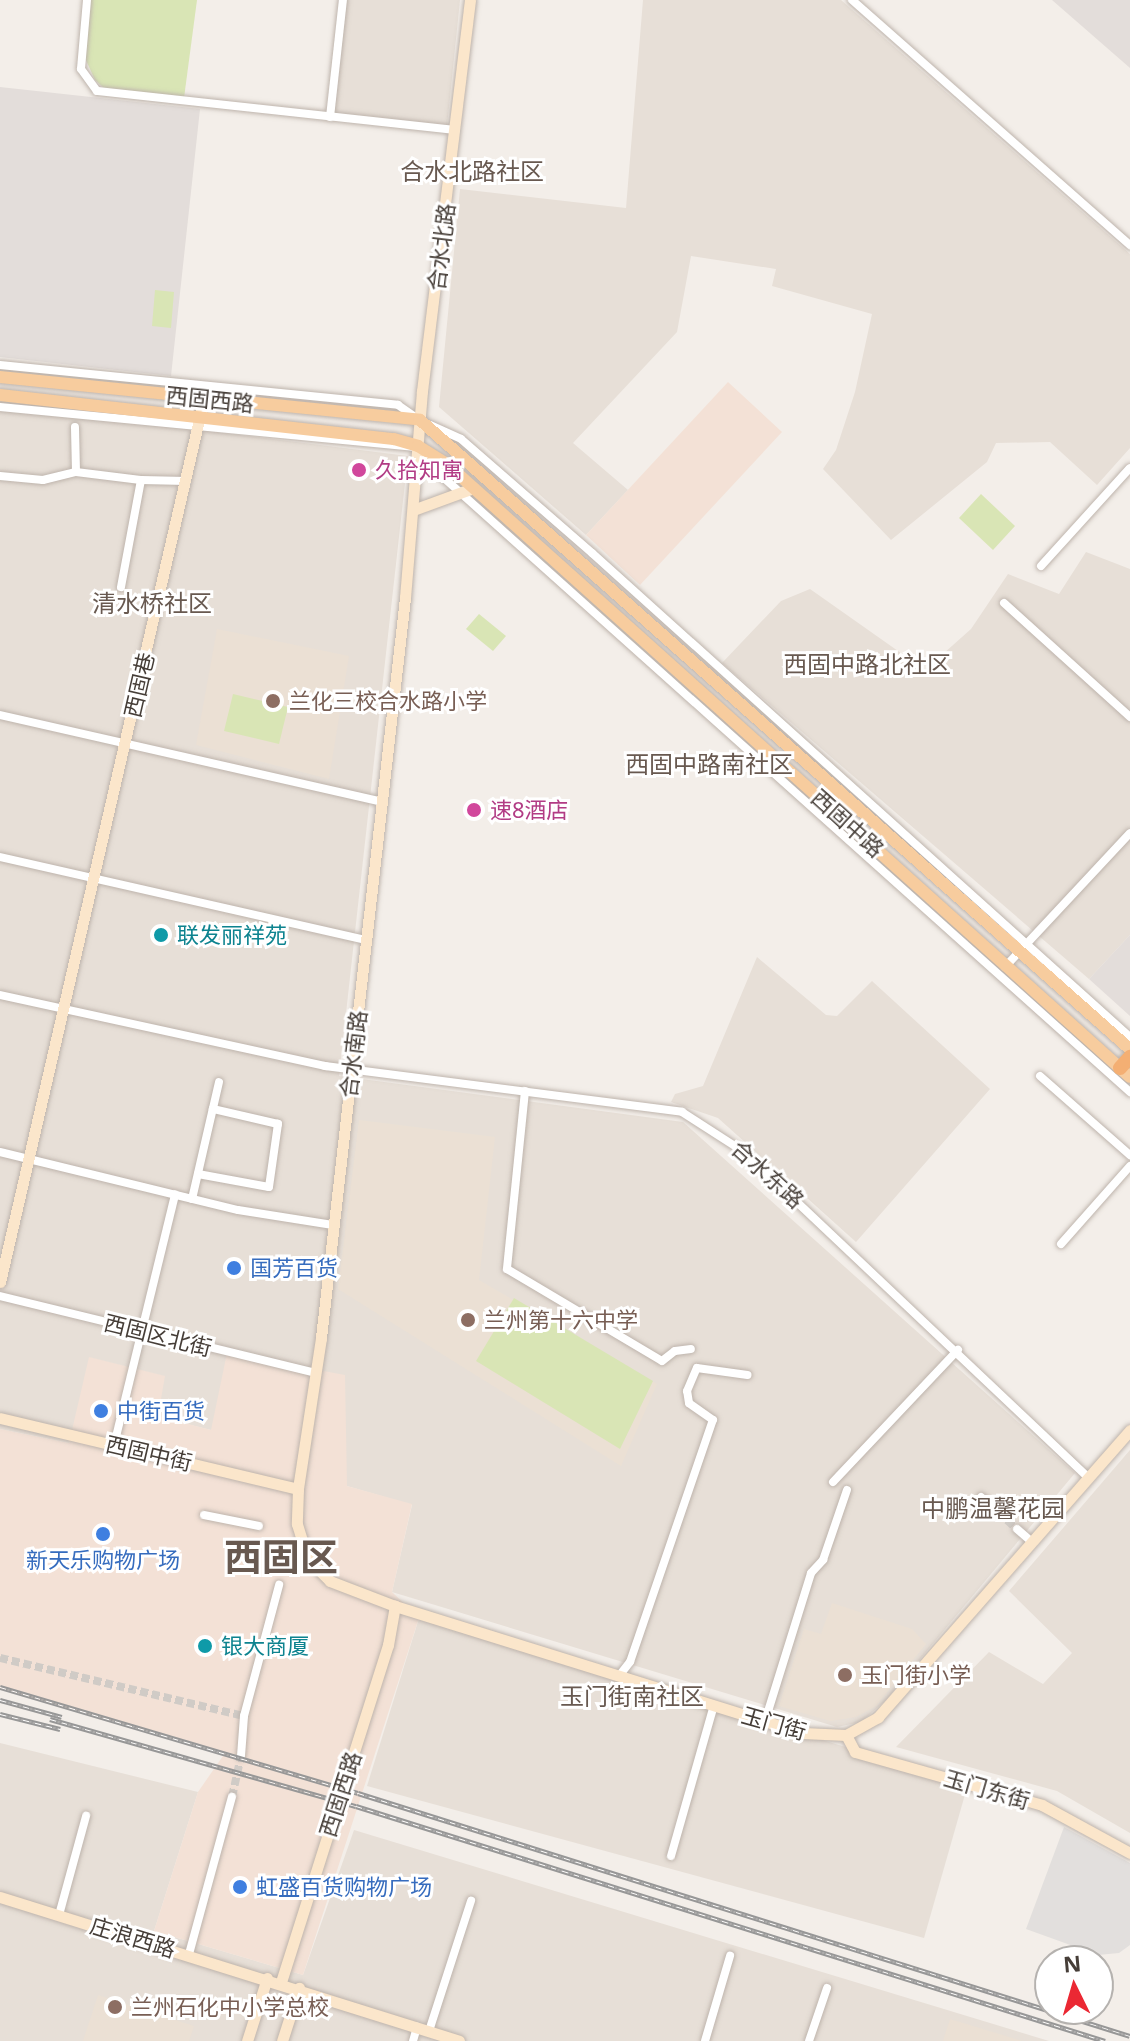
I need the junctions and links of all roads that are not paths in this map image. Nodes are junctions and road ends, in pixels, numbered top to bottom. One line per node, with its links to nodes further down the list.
1 (87, 0): 5 (street)
2 (343, 0): 5 (street)
3 (470, 0): 6 (street, 合水北路)
4 (852, 0): 7 (street)
5 (330, 117): 6 (street)
6 (456, 130): 13 (street, 合水北路)
7 (1130, 245)
8 (0, 365): 13 (street)
9 (0, 377): 11 (main road, 西固西路)
10 (0, 395): 14 (main road, 西固西路)
11 (204, 398): 13 (main road, 西固西路); 14 (street, 西固巷)
12 (0, 407): 14 (street)
13 (420, 420): 16 (street, 合水北路); 28 (main road, 西固中路); 38 (street)
14 (200, 422): 16 (main road, 西固西路); 21 (street, 西固巷)
15 (75, 427): 18 (street)
16 (418, 446): 22 (main road, 西固中路); 23 (street); 24 (street, 合水南路)
17 (1130, 468): 25 (street)
18 (76, 472): 19 (street); 20 (street)
19 (0, 476)
20 (141, 480): 21 (street); 26 (street)
21 (187, 481): 32 (street, 西固巷)
22 (473, 488): 23 (street); 29 (main road, 西固中路)
23 (457, 490): 24 (street); 39 (street)
24 (413, 510): 33 (street, 合水南路)
25 (1041, 566)
26 (121, 587)
27 (1004, 603): 31 (street)
28 (682, 649): 29 (main road); 38 (main road, 西固中路)
29 (669, 663): 39 (main road, 西固中路)
30 (0, 715): 32 (street)
31 (1130, 717)
32 (125, 743): 33 (street); 36 (street, 西固巷)
33 (382, 802): 37 (street, 合水南路)
34 (1130, 833): 38 (street)
35 (0, 857): 36 (street)
36 (93, 878): 37 (street); 41 (street, 西固巷)
37 (366, 940): 45 (street, 合水南路)
38 (1023, 947): 39 (street); 42 (street); 43 (main road, 西固中路)
39 (1003, 971): 44 (main road, 西固中路); 49 (street)
40 (0, 995): 41 (street)
41 (63, 1009): 45 (street, 合水东路); 53 (street, 西固巷)
42 (1130, 1037)
43 (1130, 1049)
44 (1127, 1067)
45 (351, 1070): 48 (street, 合水东路); 58 (street, 合水南路)
46 (1040, 1076): 52 (street)
47 (219, 1082): 50 (street)
48 (525, 1091): 63 (street); 64 (street, 合水东路)
49 (1130, 1092)
50 (213, 1109): 55 (street); 55 (street)
51 (0, 1152): 53 (street)
52 (1130, 1155)
53 (29, 1159): 56 (street); 60 (street, 西固巷)
54 (1130, 1166): 59 (street)
55 (198, 1174): 57 (street)
56 (175, 1194): 57 (street); 62 (street)
57 (192, 1199): 58 (street)
58 (333, 1225): 65 (street, 合水南路)
59 (1061, 1244)
60 (0, 1282)
61 (0, 1296): 62 (street, 西固区北街)
62 (142, 1331): 65 (street, 西固区北街); 69 (street)
63 (691, 1349)
64 (958, 1350): 70 (street, 合水东路); 71 (street)
65 (316, 1373): 72 (street, 合水南路)
66 (748, 1375): 82 (street)
67 (0, 1418): 69 (street, 西固中街)
68 (1130, 1430): 70 (street)
69 (114, 1445): 72 (street, 西固中街)
70 (1088, 1477): 79 (street)
71 (833, 1482)
72 (298, 1489): 81 (street, 合水南路)
73 (847, 1490): 84 (street)
74 (981, 1497): 75 (street)
75 (998, 1512)
76 (204, 1515): 77 (street)
77 (259, 1526)
78 (1017, 1529): 79 (street)
79 (1032, 1542): 85 (street)
80 (279, 1585): 86 (street)
81 (395, 1606): 82 (street, 玉门街); 97 (street, 西固西路)
82 (619, 1676): 83 (street, 玉门街)
83 (714, 1705): 84 (street, 玉门街); 90 (street)
84 (765, 1721): 85 (street, 玉门街)
85 (846, 1735): 89 (street, 玉门东街)
86 (241, 1756)
87 (232, 1797): 94 (street)
88 (86, 1816): 93 (street)
89 (1130, 1853)
90 (671, 1856)
91 (0, 1897): 93 (street, 庄浪西路)
92 (471, 1901): 100 (street)
93 (59, 1915): 94 (street, 庄浪西路)
94 (189, 1954): 96 (street, 庄浪西路)
95 (730, 1956): 105 (street)
96 (267, 1978): 97 (street, 庄浪西路); 101 (street)
97 (281, 1982): 98 (street, 庄浪西路)
98 (299, 1988): 100 (street); 102 (street)
99 (827, 1988): 106 (street)
100 (423, 2029): 103 (street); 104 (street)
101 (247, 2041)
102 (282, 2041)
103 (413, 2041)
104 (459, 2041)
105 (705, 2041)
106 (809, 2041)

